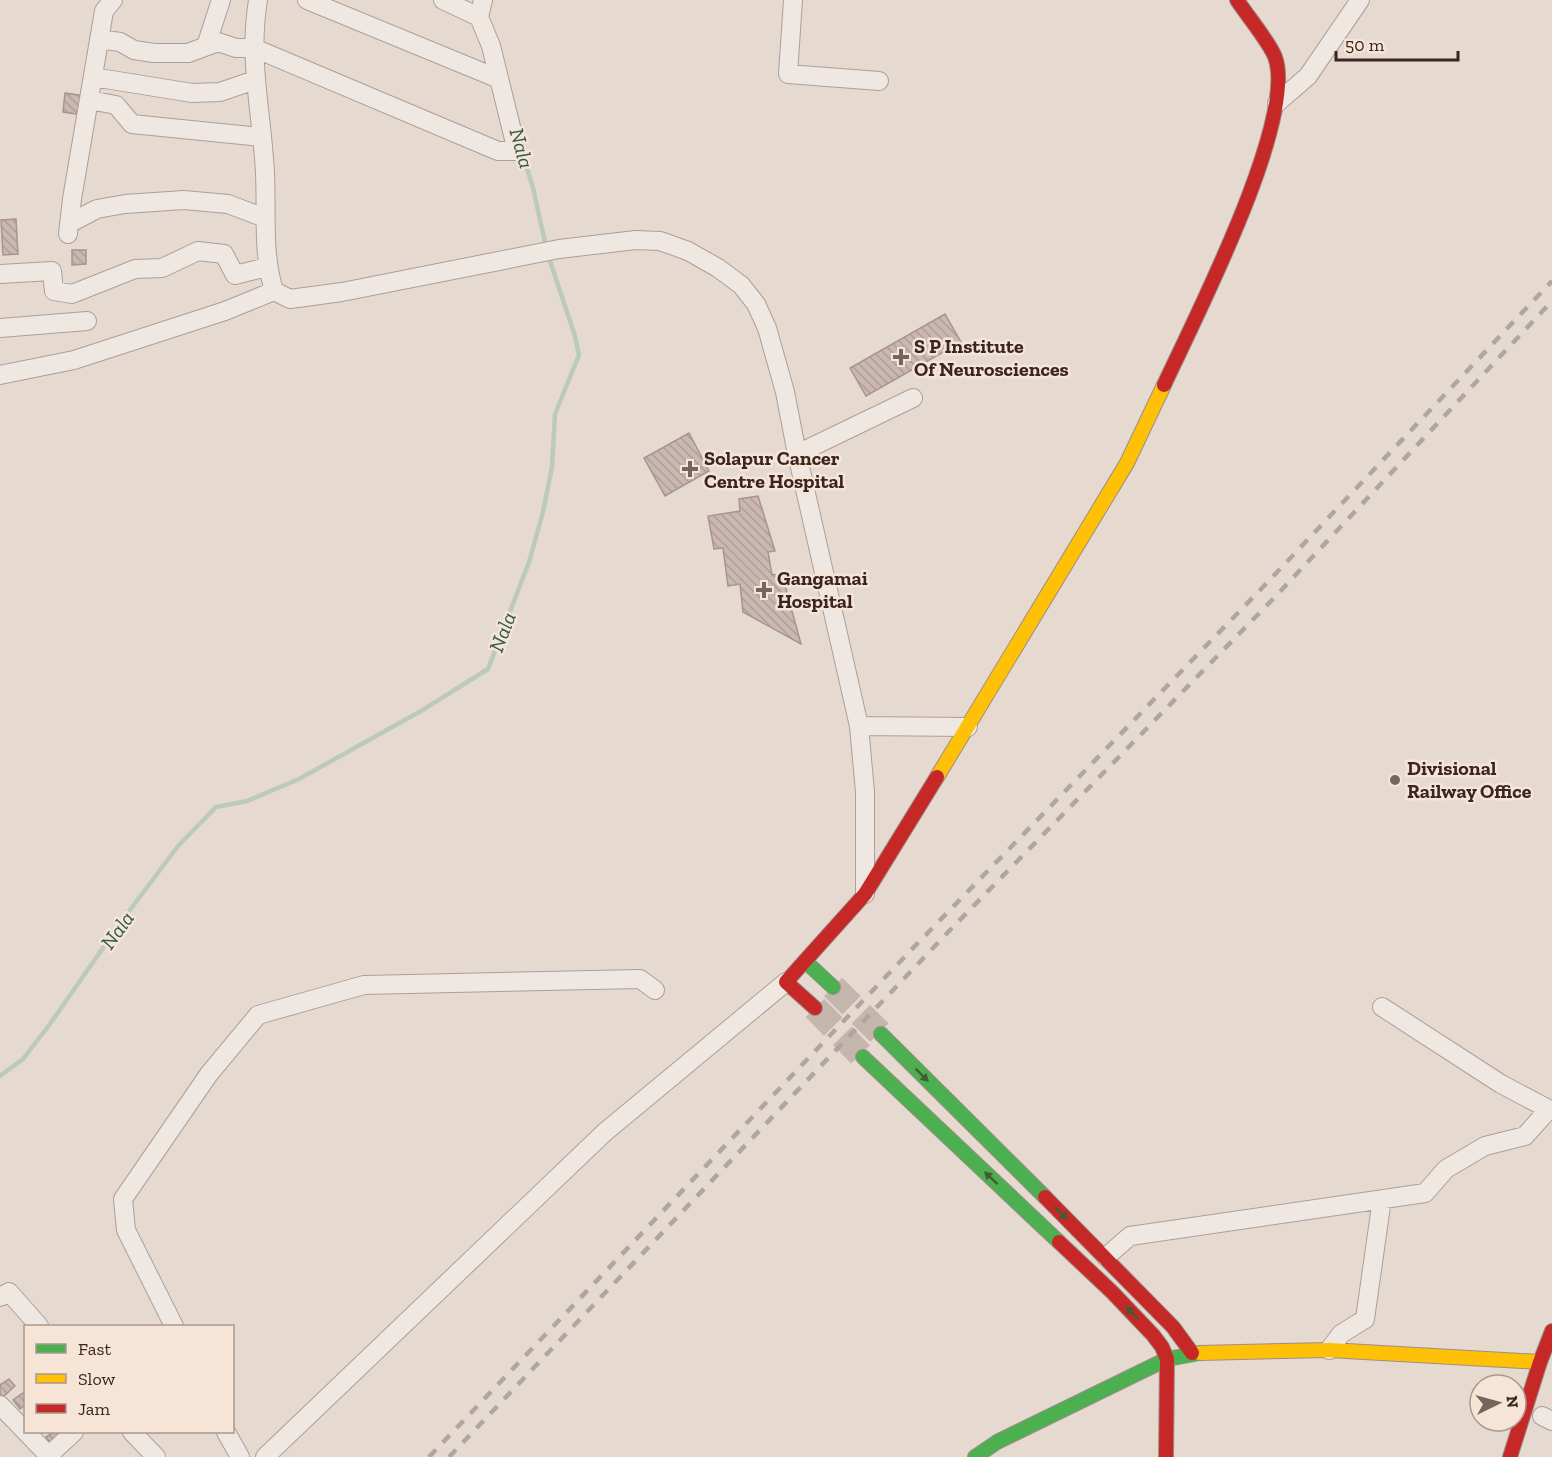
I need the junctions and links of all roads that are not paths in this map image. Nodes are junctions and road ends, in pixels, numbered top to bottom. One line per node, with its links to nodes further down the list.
1 (113, 0): 10 (street)
2 (220, 0): 11 (street)
3 (258, 0): 12 (street)
4 (307, 0): 15 (street)
5 (443, 0): 9 (street)
6 (793, 0): 16 (street)
7 (1237, 0): 18 (street)
8 (1360, 0): 18 (street)
9 (481, 8): 15 (street)
10 (99, 39): 11 (street); 13 (street)
11 (206, 46): 12 (street)
12 (254, 48): 14 (street); 15 (street)
13 (93, 76): 14 (street); 17 (street)
14 (255, 80): 19 (street)
15 (499, 80)
16 (879, 81)
17 (89, 100): 19 (street); 20 (street)
18 (1277, 103): 30 (street)
19 (261, 137): 20 (street)
20 (265, 218): 21 (street)
21 (267, 267): 22 (street); 23 (street)
22 (0, 274)
23 (274, 291): 26 (street); 28 (street)
24 (87, 321): 25 (street)
25 (0, 328)
26 (0, 375)
27 (913, 398): 28 (street)
28 (797, 454): 29 (street)
29 (859, 726): 30 (street); 31 (street)
30 (969, 727): 31 (street)
31 (865, 894): 32 (street)
32 (806, 962): 33 (street); 34 (street)
33 (786, 982): 37 (street); 60 (street)
34 (833, 987)
35 (655, 990): 45 (street)
36 (1382, 1007): 40 (street)
37 (814, 1008)
38 (881, 1034): 42 (street, one-way to 42)
39 (864, 1057): 49 (street, one-way to 39)
40 (1550, 1110): 41 (street)
41 (1382, 1199): 42 (street); 47 (street)
42 (1106, 1257): 48 (street)
43 (0, 1297): 44 (street)
44 (38, 1325)
45 (174, 1325)
46 (1552, 1331): 50 (street)
47 (1329, 1350): 48 (street); 50 (street)
48 (1192, 1353): 49 (street)
49 (1167, 1359): 61 (street); 62 (street)
50 (1539, 1362): 63 (street)
51 (0, 1405): 52 (street)
52 (24, 1430)
53 (26, 1433): 57 (street)
54 (72, 1433): 57 (street)
55 (134, 1433): 58 (street)
56 (227, 1433): 59 (street)
57 (48, 1456)
58 (156, 1457)
59 (240, 1457)
60 (264, 1457)
61 (975, 1457)
62 (1166, 1457)
63 (1510, 1457)

